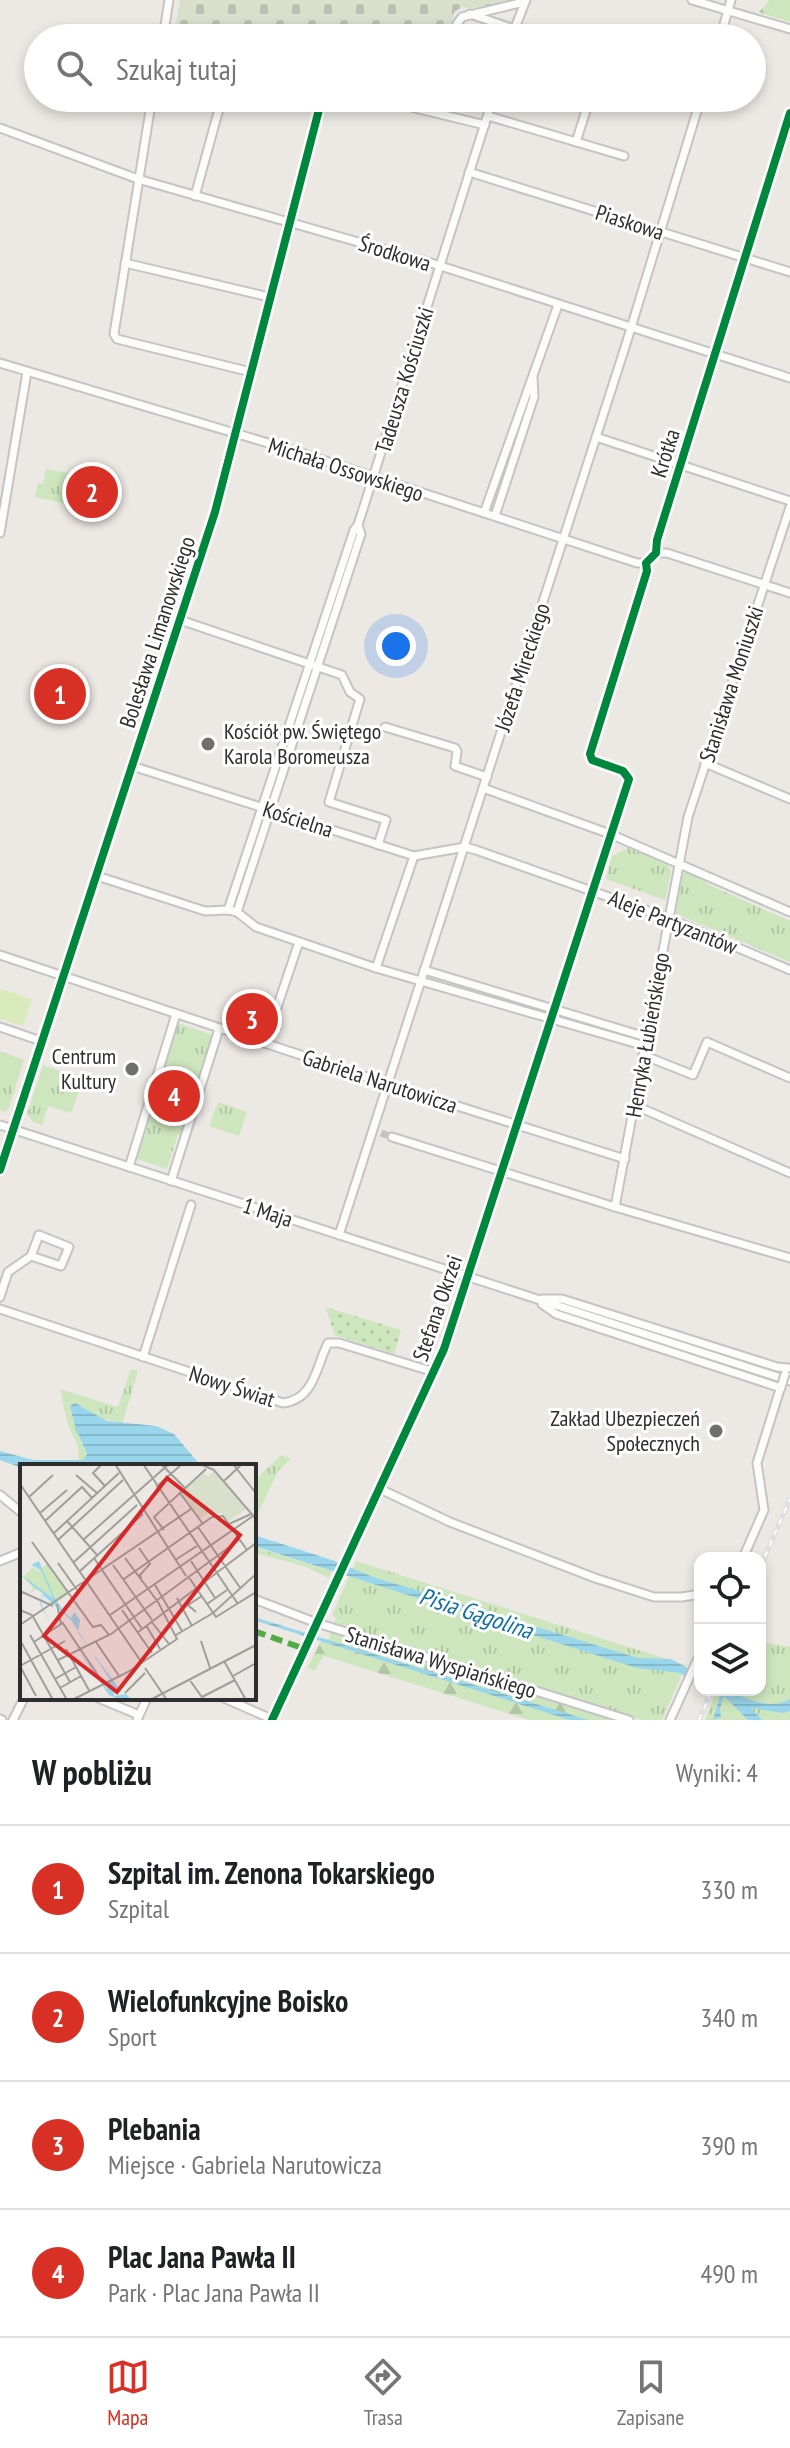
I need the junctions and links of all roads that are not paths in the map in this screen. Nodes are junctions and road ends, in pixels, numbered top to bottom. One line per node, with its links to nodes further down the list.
1 (169, 0): 7 (street)
2 (692, 0): 5 (street)
3 (731, 0): 5 (street)
4 (525, 1): 6 (street); 10 (street)
5 (728, 10): 11 (street); 12 (street)
6 (470, 14): 8 (street); 9 (street)
7 (165, 24)
8 (457, 24)
9 (499, 24)
10 (516, 24)
11 (724, 24)
12 (790, 29)
13 (150, 112): 27 (street)
14 (218, 112): 28 (street)
15 (318, 112): 29 (street, Bolesława Limanowskiego)
16 (433, 112): 21 (street)
17 (489, 112): 22 (street, Tadeusza Kościuszki)
18 (586, 112): 24 (street)
19 (697, 112): 30 (street, Józefa Mireckiego)
20 (790, 113): 31 (street, Krótka)
21 (441, 114): 22 (street)
22 (486, 120): 24 (street); 26 (street, Tadeusza Kościuszki)
23 (0, 128): 27 (street, Środkowa)
24 (576, 142): 25 (street)
25 (624, 156)
26 (469, 172): 30 (street, Piaskowa); 33 (street, Tadeusza Kościuszki)
27 (138, 179): 28 (street, Środkowa); 32 (street)
28 (195, 196): 29 (street, Środkowa)
29 (288, 222): 33 (street, Środkowa); 35 (street, Bolesława Limanowskiego)
30 (659, 231): 31 (street, Piaskowa); 37 (street, Józefa Mireckiego)
31 (746, 259): 34 (street, Piaskowa); 38 (street, Krótka)
32 (125, 263): 35 (street); 41 (street)
33 (440, 266): 36 (street, Środkowa); 47 (street, Tadeusza Kościuszki)
34 (790, 272)
35 (269, 297): 41 (street, Bolesława Limanowskiego)
36 (558, 305): 37 (street, Środkowa); 42 (street)
37 (631, 327): 38 (street, Środkowa); 45 (street, Józefa Mireckiego)
38 (715, 354): 43 (street, Środkowa); 46 (street, Krótka)
39 (0, 363): 40 (street, Michała Ossowskiego)
40 (27, 372): 44 (street, Michała Ossowskiego); 51 (street)
41 (251, 372): 44 (street, Bolesława Limanowskiego)
42 (533, 372): 49 (street); 50 (street)
43 (790, 378)
44 (235, 433): 47 (street, Michała Ossowskiego); 57 (street, Bolesława Limanowskiego)
45 (596, 437): 46 (street); 52 (street, Józefa Mireckiego)
46 (680, 466): 48 (street); 53 (street, Krótka)
47 (373, 478): 49 (street, Michała Ossowskiego); 58 (street, Tadeusza Kościuszki)
48 (790, 504): 55 (street, Stanisława Moniuszki)
49 (484, 513): 50 (street, Michała Ossowskiego)
50 (495, 516): 52 (street, Michała Ossowskiego)
51 (0, 533)
52 (563, 538): 54 (street, Michała Ossowskiego); 62 (street, Józefa Mireckiego)
53 (656, 553): 54 (street); 55 (street)
54 (646, 563): 66 (street)
55 (764, 585): 56 (street); 60 (street, Stanisława Moniuszki)
56 (790, 593)
57 (180, 620): 58 (street); 61 (street, Bolesława Limanowskiego)
58 (310, 663): 65 (street, Tadeusza Kościuszki); 67 (street)
59 (385, 727): 62 (street)
60 (705, 763): 64 (street); 70 (street, Stanisława Moniuszki)
61 (132, 766): 65 (street, Kościelna); 71 (street, Bolesława Limanowskiego)
62 (487, 777): 63 (street, Józefa Mireckiego)
63 (483, 788): 66 (street); 68 (street, Józefa Mireckiego)
64 (790, 799)
65 (267, 809): 67 (street, Kościelna); 73 (street, Tadeusza Kościuszki)
66 (610, 834): 70 (street); 72 (street, Stefana Okrzei)
67 (378, 845): 69 (street, Kościelna)
68 (465, 847): 69 (street, Kościelna); 72 (street, Aleje Partyzantów); 79 (street, Józefa Mireckiego)
69 (414, 856): 78 (street)
70 (678, 863): 74 (street); 75 (street, Henryka Łubieńskiego)
71 (97, 876): 73 (street); 81 (street, Bolesława Limanowskiego)
72 (594, 890): 75 (street, Aleje Partyzantów); 83 (street, Stefana Okrzei)
73 (232, 911): 76 (street)
74 (790, 912)
75 (668, 918): 80 (street, Aleje Partyzantów); 90 (street, Henryka Łubieńskiego)
76 (299, 942): 78 (street); 89 (street)
77 (0, 955): 81 (street, Gabriela Narutowicza)
78 (376, 968): 82 (street)
79 (424, 970): 82 (street, Józefa Mireckiego); 83 (street)
80 (790, 970)
81 (63, 976): 84 (street, Gabriela Narutowicza); 88 (street, Bolesława Limanowskiego)
82 (420, 981): 85 (street); 92 (street, Józefa Mireckiego)
83 (554, 1010): 85 (street, Stefana Okrzei); 90 (street)
84 (176, 1014): 87 (street, Gabriela Narutowicza); 99 (street)
85 (551, 1020): 90 (street); 94 (street, Stefana Okrzei)
86 (0, 1027): 88 (street)
87 (219, 1029): 89 (street, Gabriela Narutowicza); 103 (street)
88 (41, 1041): 96 (street, Bolesława Limanowskiego)
89 (265, 1043): 92 (street, Gabriela Narutowicza)
90 (645, 1046): 91 (street); 93 (street, Henryka Łubieńskiego)
91 (790, 1078)
92 (388, 1084): 94 (street, Gabriela Narutowicza); 106 (street, Józefa Mireckiego)
93 (634, 1105): 98 (street, Henryka Łubieńskiego); 102 (street)
94 (517, 1124): 98 (street, Gabriela Narutowicza); 101 (street, Stefana Okrzei)
95 (0, 1125): 96 (street, 1 Maja)
96 (12, 1129): 99 (street, 1 Maja); 100 (street, Bolesława Limanowskiego)
97 (392, 1137): 101 (street)
98 (625, 1159): 105 (street, Henryka Łubieńskiego)
99 (129, 1167): 103 (street, 1 Maja)
100 (0, 1170)
101 (501, 1171): 105 (street); 109 (street, Stefana Okrzei)
102 (790, 1173)
103 (171, 1181): 104 (street, 1 Maja)
104 (196, 1189): 106 (street, 1 Maja); 113 (street)
105 (615, 1207): 108 (street)
106 (339, 1235): 109 (street, 1 Maja)
107 (31, 1256): 107 (street); 110 (street)
108 (790, 1258)
109 (467, 1277): 111 (street, 1 Maja); 114 (street, Stefana Okrzei)
110 (0, 1297)
111 (536, 1299): 115 (street, 1 Maja); 115 (street, 1 Maja)
112 (0, 1309): 113 (street, Nowy Świat)
113 (143, 1357): 114 (street, Nowy Świat)
114 (434, 1372): 116 (street, Stefana Okrzei)
115 (786, 1376): 119 (street)
116 (380, 1489): 122 (street); 124 (street, Stefana Okrzei)
117 (0, 1495): 118 (street)
118 (20, 1511)
119 (746, 1552)
120 (20, 1553): 121 (street)
121 (0, 1561)
122 (694, 1595)
123 (256, 1600): 124 (street, Stanisława Wyspiańskiego)
124 (316, 1626): 131 (street, Stefana Okrzei); 132 (street, Stanisława Wyspiańskiego)
125 (694, 1667): 133 (street)
126 (23, 1700): 130 (street)
127 (102, 1700): 129 (street)
128 (228, 1700): 131 (street)
129 (138, 1718)
130 (13, 1720)
131 (273, 1720)
132 (629, 1720)
133 (670, 1720)

